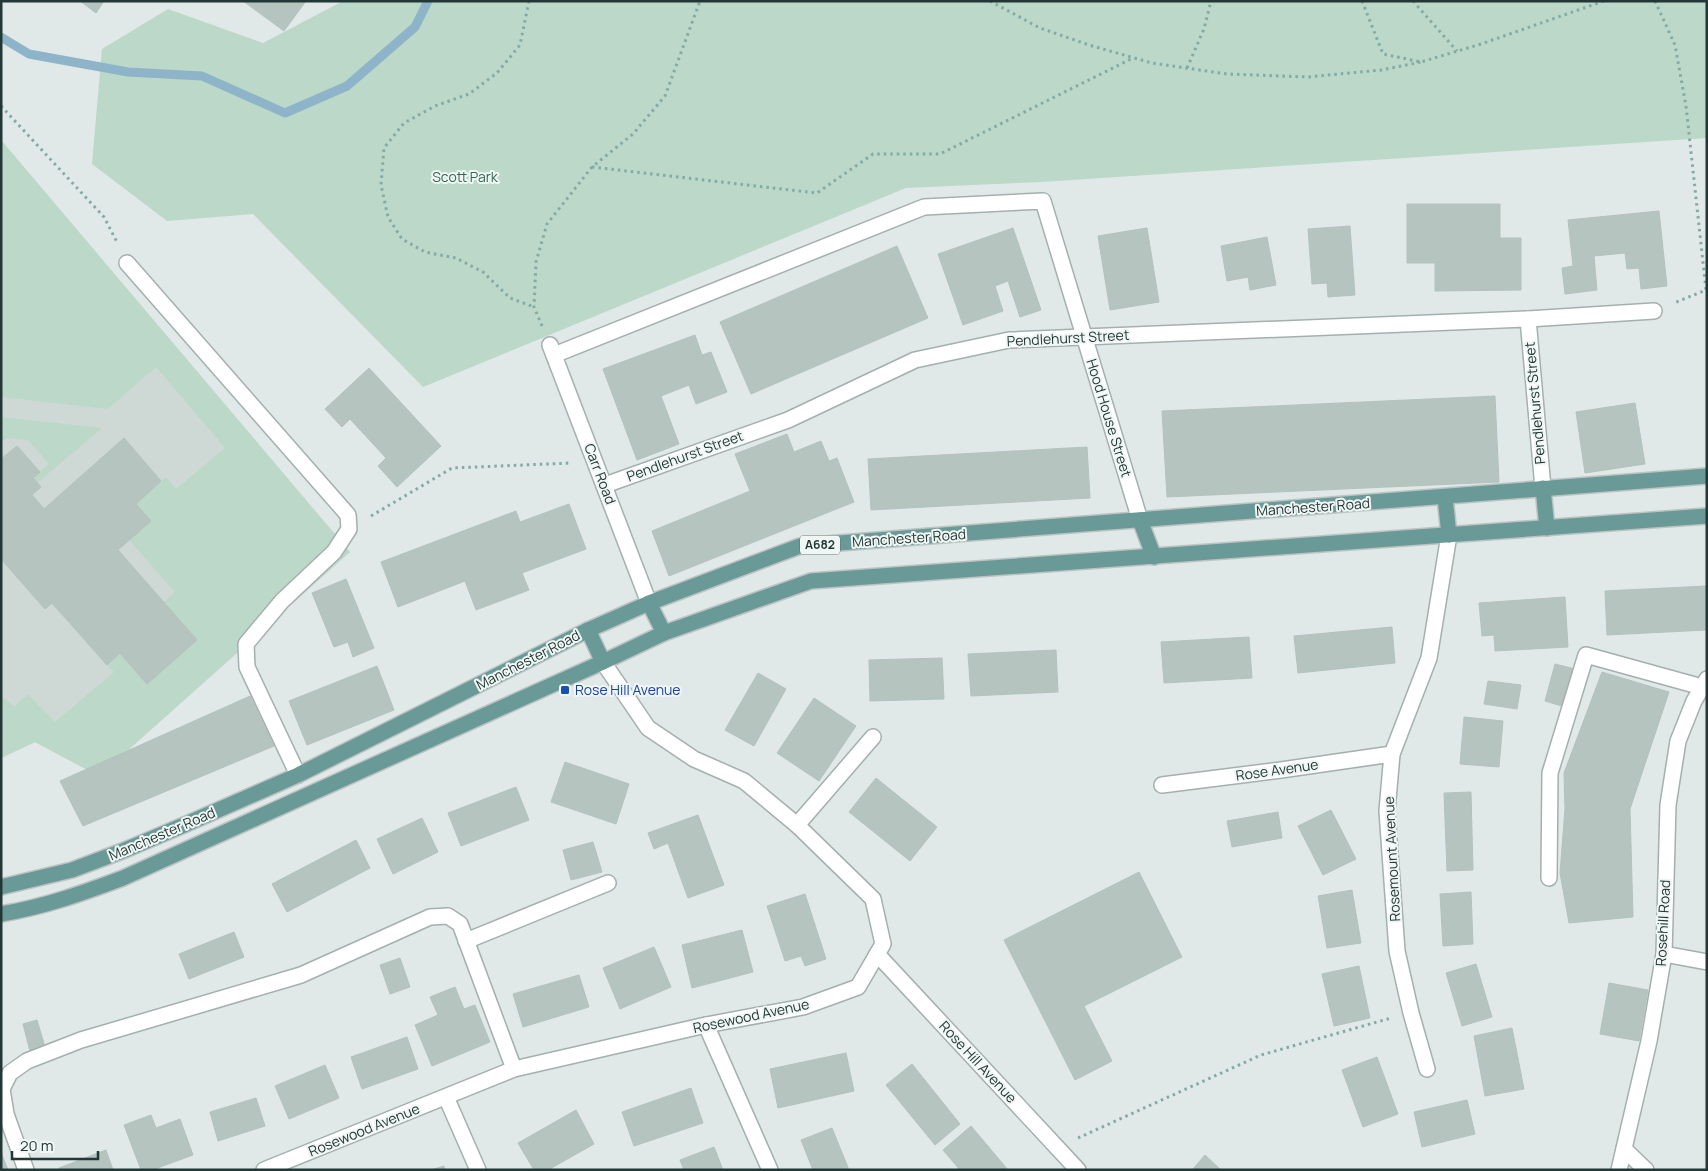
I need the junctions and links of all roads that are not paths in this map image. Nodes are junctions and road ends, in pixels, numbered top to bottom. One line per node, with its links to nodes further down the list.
1 (127, 263): 22 (street)
2 (1654, 311): 3 (street, Pendlehurst Street)
3 (1528, 319): 4 (street, Pendlehurst Street); 8 (street, Pendlehurst Street)
4 (1084, 337): 5 (street, Hood House Street); 7 (street, Pendlehurst Street); 11 (street, Hood House Street)
5 (552, 350): 7 (street, Carr Road)
6 (1707, 476): 8 (main road, Manchester Road / A682)
7 (605, 485): 15 (street, Carr Road)
8 (1543, 488): 9 (main road, Manchester Road / A682); 12 (main road)
9 (1445, 497): 11 (main road, Manchester Road / A682); 13 (main road)
10 (1707, 516): 12 (main road, Manchester Road)
11 (1140, 520): 14 (main road); 15 (main road, Manchester Road / A682)
12 (1548, 528): 13 (main road, Manchester Road)
13 (1449, 535): 14 (main road, Manchester Road); 21 (street, Rosemount Avenue)
14 (1154, 557): 17 (main road, Manchester Road)
15 (649, 603): 16 (main road, Manchester Road / A682); 17 (main road)
16 (588, 630): 18 (main road); 22 (main road, Manchester Road / A682)
17 (664, 633): 18 (main road, Manchester Road)
18 (603, 662): 24 (street, Rosewood Avenue); 28 (main road, Manchester Road)
19 (1704, 683): 25 (street); 31 (street, Rosehill Road)
20 (873, 737): 24 (street)
21 (1392, 754): 23 (street, Rose Avenue); 34 (street, Rosemount Avenue)
22 (298, 775): 27 (main road, Manchester Road / A682)
23 (1162, 785)
24 (796, 825): 30 (street, Rosewood Avenue)
25 (1549, 878)
26 (608, 883): 29 (street)
27 (1, 887)
28 (1, 914)
29 (466, 940): 35 (street); 38 (street)
30 (877, 954): 33 (street, Rosewood Avenue); 42 (street, Rose Hill Avenue)
31 (1664, 954): 32 (street); 37 (street, Rosehill Road)
32 (1707, 962)
33 (706, 1025): 35 (street, Rosewood Avenue); 41 (street)
34 (1426, 1068)
35 (514, 1069): 36 (street, Rosewood Avenue)
36 (446, 1097): 39 (street, Rosewood Avenue); 40 (street)
37 (1624, 1149): 43 (street, Rosehill Road); 44 (street)
38 (26, 1170)
39 (264, 1170)
40 (478, 1170)
41 (770, 1170)
42 (1078, 1170)
43 (1619, 1170)
44 (1646, 1170)

